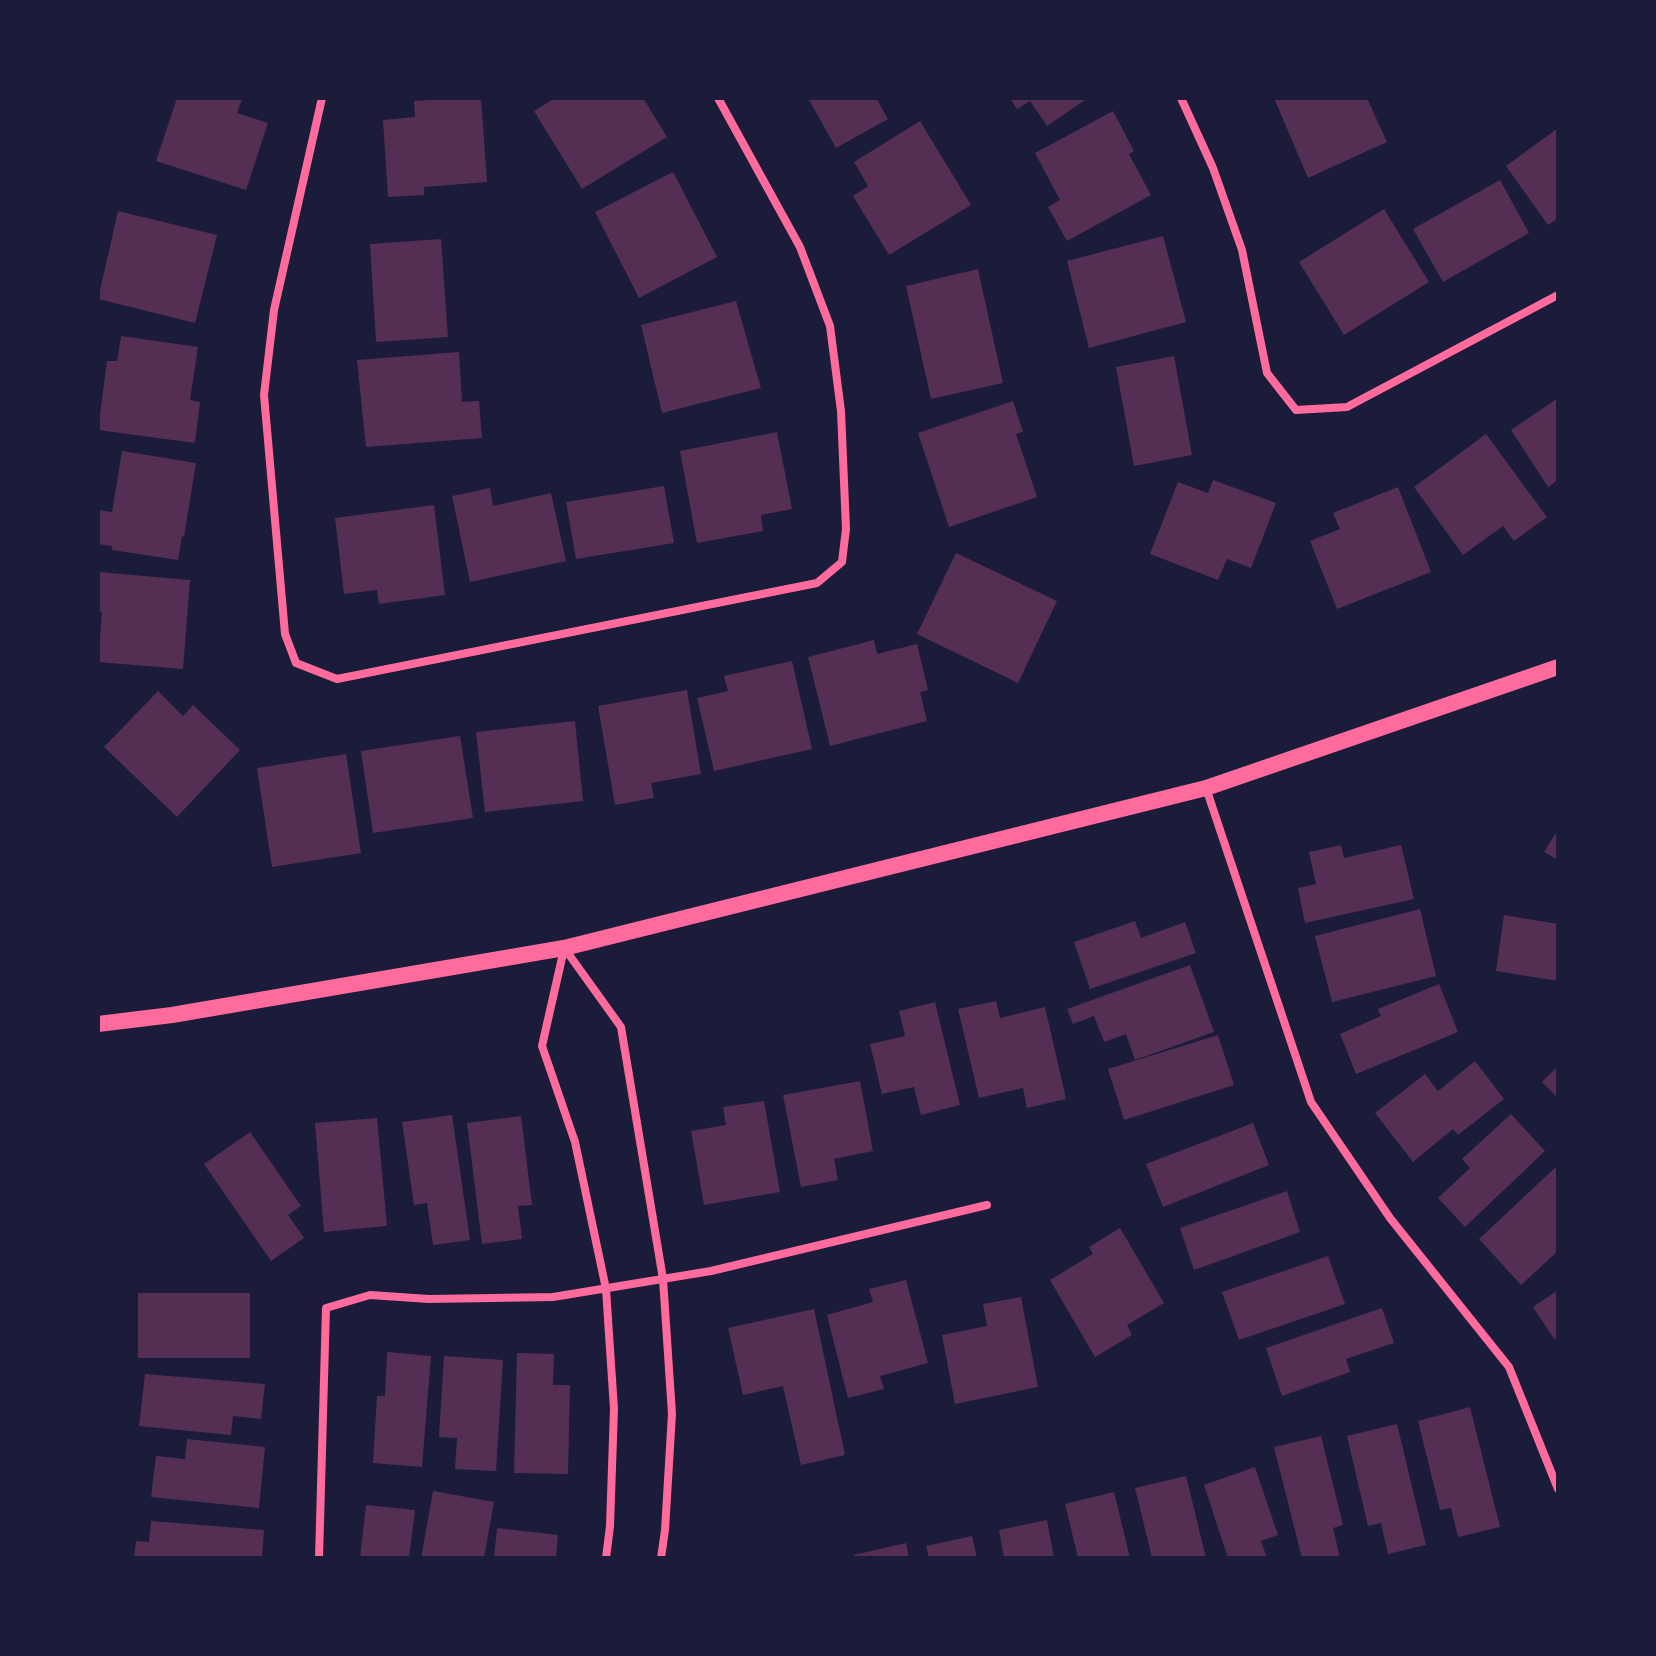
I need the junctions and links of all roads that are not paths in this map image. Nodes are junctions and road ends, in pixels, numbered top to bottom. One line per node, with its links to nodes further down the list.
1 (322, 98): 2 (street)
2 (718, 98)
3 (1181, 98): 4 (street)
4 (1558, 295)
5 (1558, 667): 6 (main road)
6 (1206, 788): 7 (main road); 12 (street)
7 (564, 948): 8 (main road); 10 (street); 11 (street)
8 (98, 1024)
9 (987, 1205): 10 (street)
10 (663, 1279): 11 (street); 15 (street)
11 (606, 1289): 13 (street); 14 (street)
12 (1558, 1489)
13 (319, 1558)
14 (606, 1558)
15 (661, 1558)

